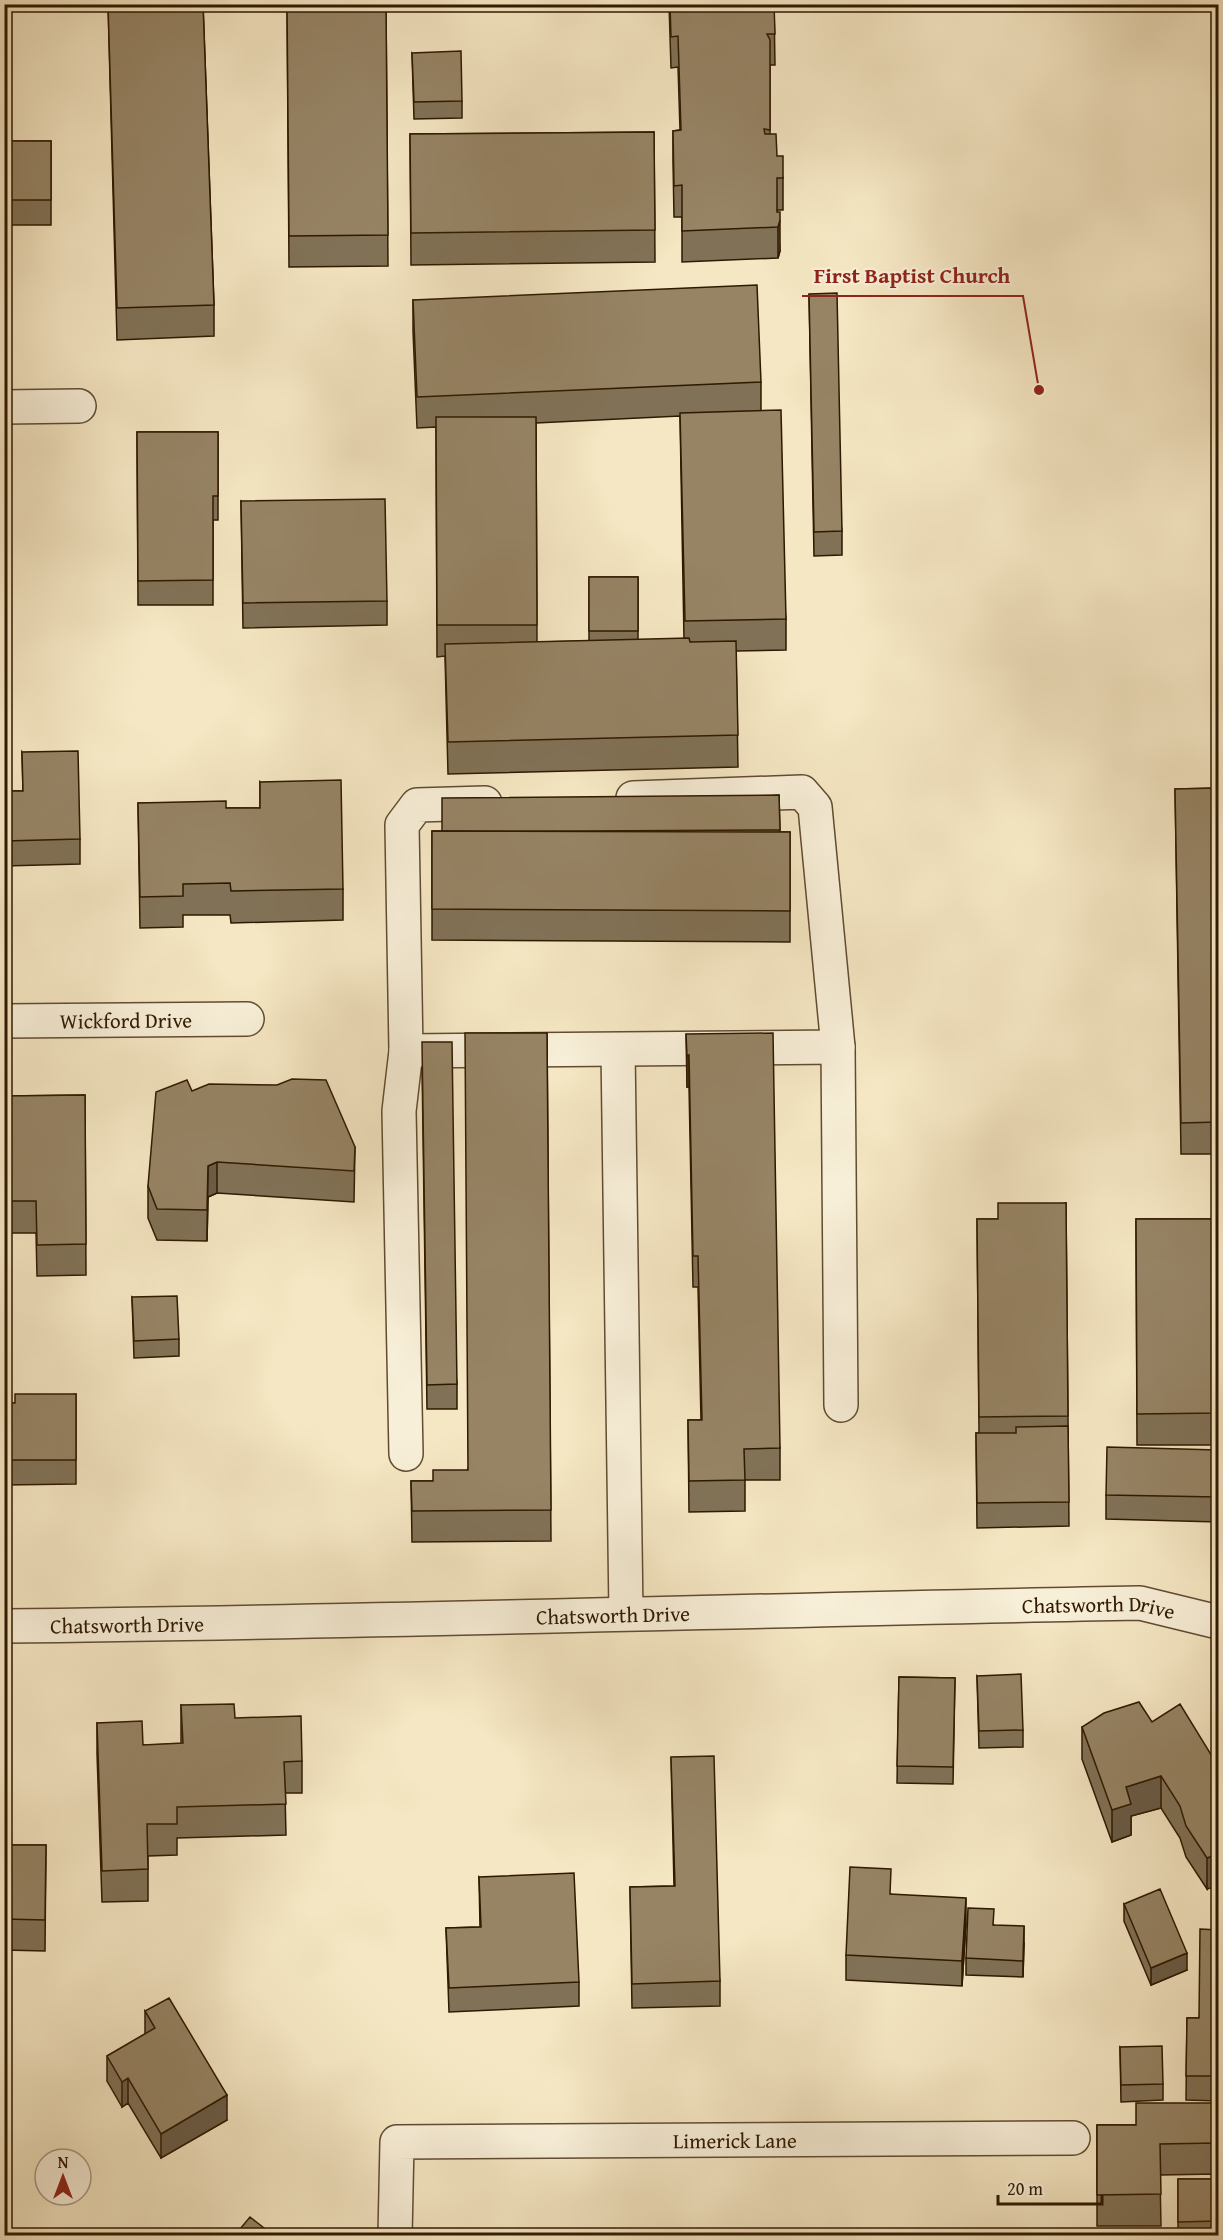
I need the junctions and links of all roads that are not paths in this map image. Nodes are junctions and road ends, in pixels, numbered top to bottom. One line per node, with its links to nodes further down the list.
1 (4, 406): 2 (street)
2 (79, 406)
3 (604, 799): 7 (street)
4 (511, 802): 9 (street)
5 (247, 1019): 6 (street, Wickford Drive)
6 (4, 1021)
7 (838, 1047): 8 (street); 10 (street)
8 (618, 1050): 9 (street); 12 (street)
9 (406, 1051): 11 (street)
10 (841, 1405)
11 (406, 1454)
12 (626, 1613): 13 (street, Chatsworth Drive); 14 (street, Chatsworth Drive)
13 (1218, 1622)
14 (4, 1626)
15 (1072, 2138): 16 (street, Limerick Lane)
16 (395, 2235)

